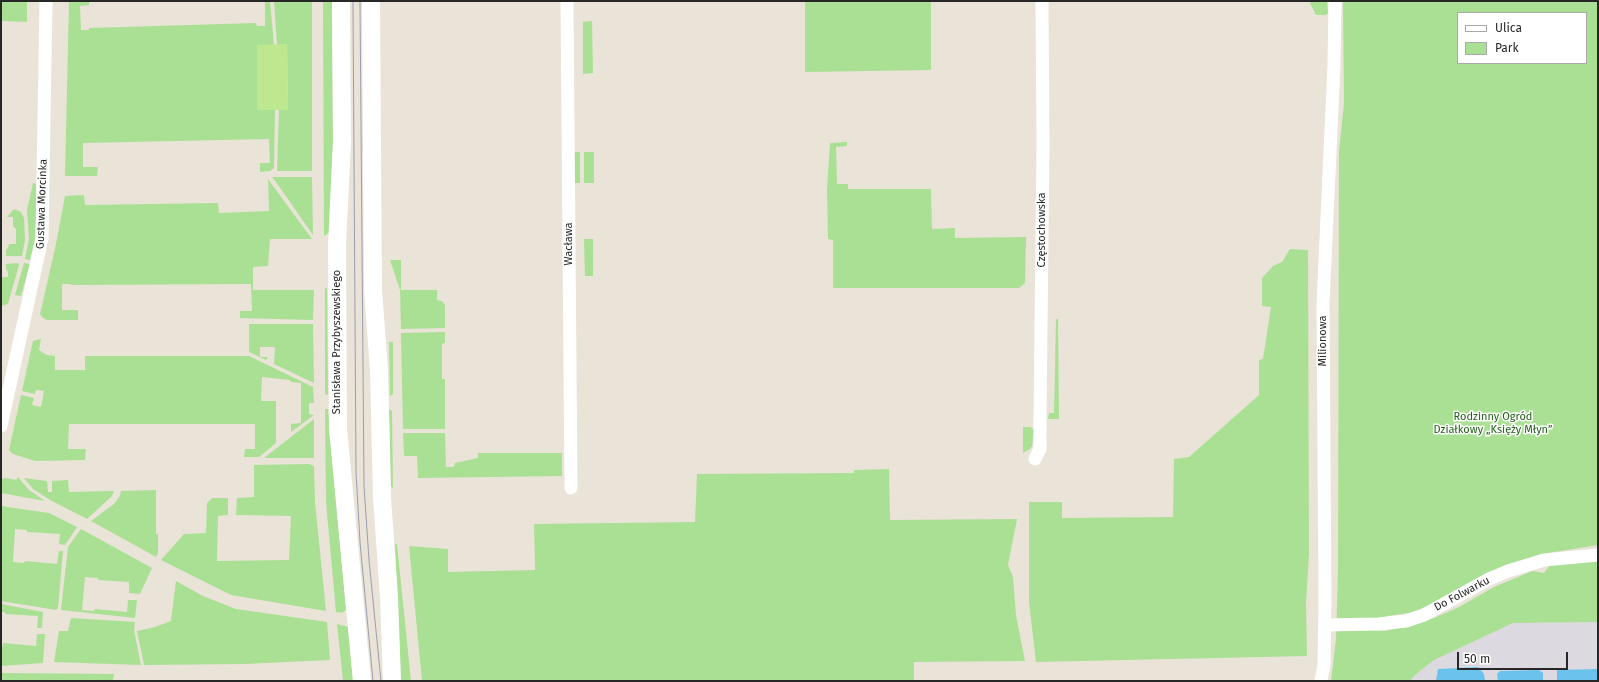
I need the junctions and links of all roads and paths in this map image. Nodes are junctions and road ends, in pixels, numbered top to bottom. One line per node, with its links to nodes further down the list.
1 (46, 1): 7 (street, Gustawa Morcinka)
2 (341, 1): 12 (main road, Stanisława Przybyszewskiego)
3 (371, 1): 13 (main road)
4 (567, 1): 9 (street, Wacława)
5 (1042, 1): 8 (street, Częstochowska)
6 (1335, 1): 11 (street, Milionowa)
7 (1, 426)
8 (1035, 459)
9 (571, 488)
10 (1598, 555): 11 (street, Do Folwarku)
11 (1325, 625): 14 (street, Milionowa)
12 (362, 681)
13 (392, 681)
14 (1321, 681)

